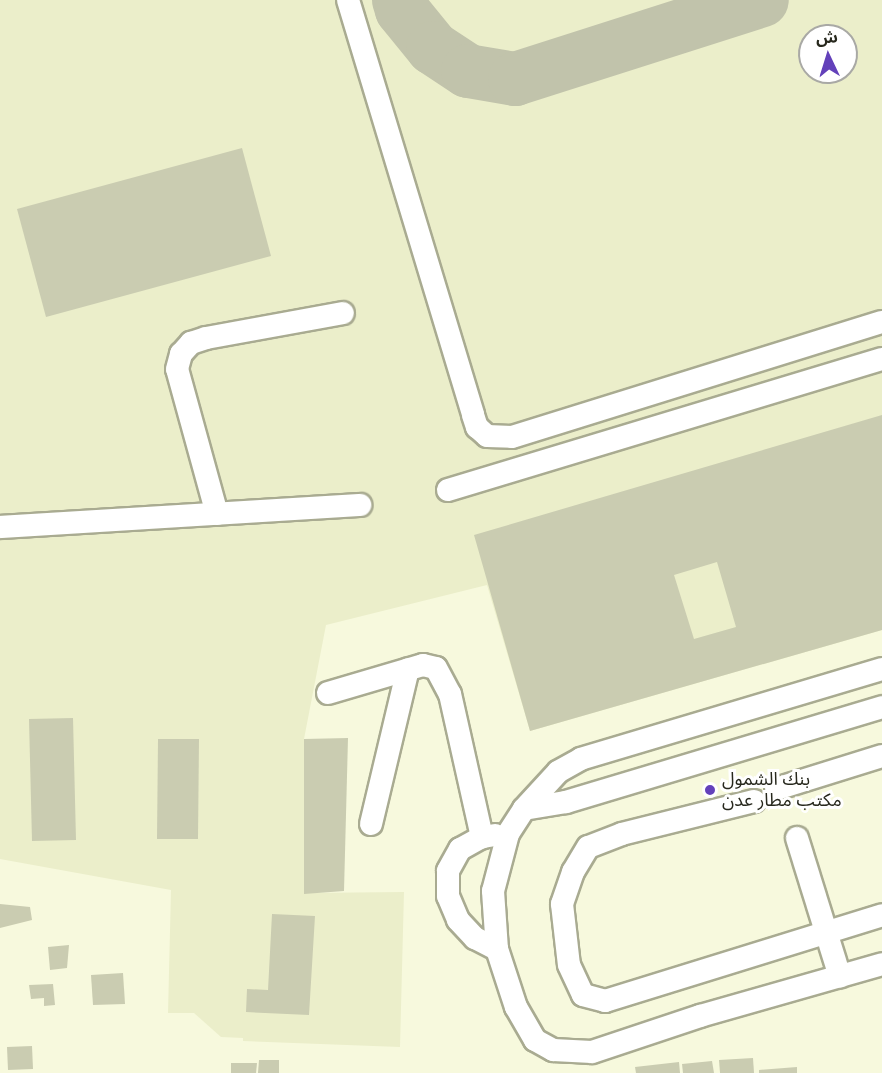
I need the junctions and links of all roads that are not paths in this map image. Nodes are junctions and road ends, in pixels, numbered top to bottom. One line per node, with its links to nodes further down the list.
1 (348, 0): 5 (lane)
2 (343, 313): 9 (lane)
3 (882, 322): 5 (lane)
4 (882, 359): 6 (lane)
5 (548, 426): 6 (lane)
6 (557, 457): 7 (lane)
7 (448, 490)
8 (360, 505): 9 (lane)
9 (217, 514): 10 (lane)
10 (0, 527)
11 (408, 669): 13 (lane); 21 (lane); 23 (lane)
12 (882, 669): 14 (lane)
13 (328, 693)
14 (757, 707): 16 (lane); 20 (lane)
15 (882, 707): 16 (lane)
16 (768, 742): 20 (lane)
17 (882, 756): 18 (lane)
18 (776, 789)
19 (754, 801): 26 (lane)
20 (524, 809): 22 (lane)
21 (371, 824)
22 (508, 834): 23 (lane); 27 (lane)
23 (482, 837): 27 (lane)
24 (797, 838): 26 (lane)
25 (882, 915): 26 (lane)
26 (826, 932): 29 (lane)
27 (498, 949): 29 (lane)
28 (882, 964): 29 (lane)
29 (840, 977)

